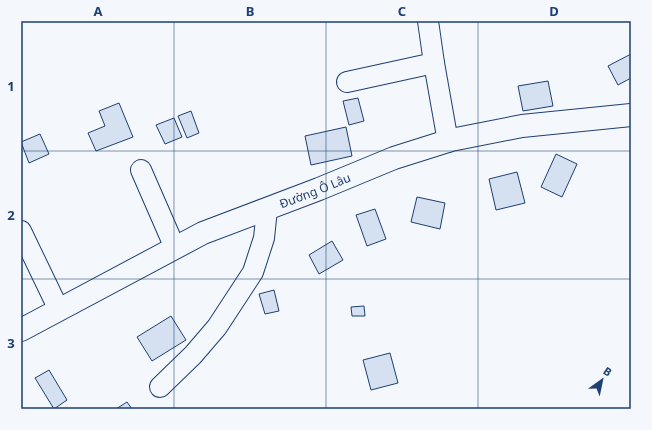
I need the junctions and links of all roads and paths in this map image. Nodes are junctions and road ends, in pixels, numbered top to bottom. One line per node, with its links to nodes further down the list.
1 (428, 21): 2 (street)
2 (434, 63): 3 (street); 5 (street)
3 (347, 82)
4 (631, 115): 5 (main road, Đường Ô Lâu)
5 (448, 142): 7 (main road, Đường Ô Lâu)
6 (141, 170): 9 (street)
7 (267, 209): 9 (main road, Đường Ô Lâu); 12 (street)
8 (21, 231): 10 (street)
9 (175, 248): 10 (main road, Đường Ô Lâu)
10 (59, 310): 11 (main road, Đường Ô Lâu)
11 (21, 330)
12 (160, 387)

